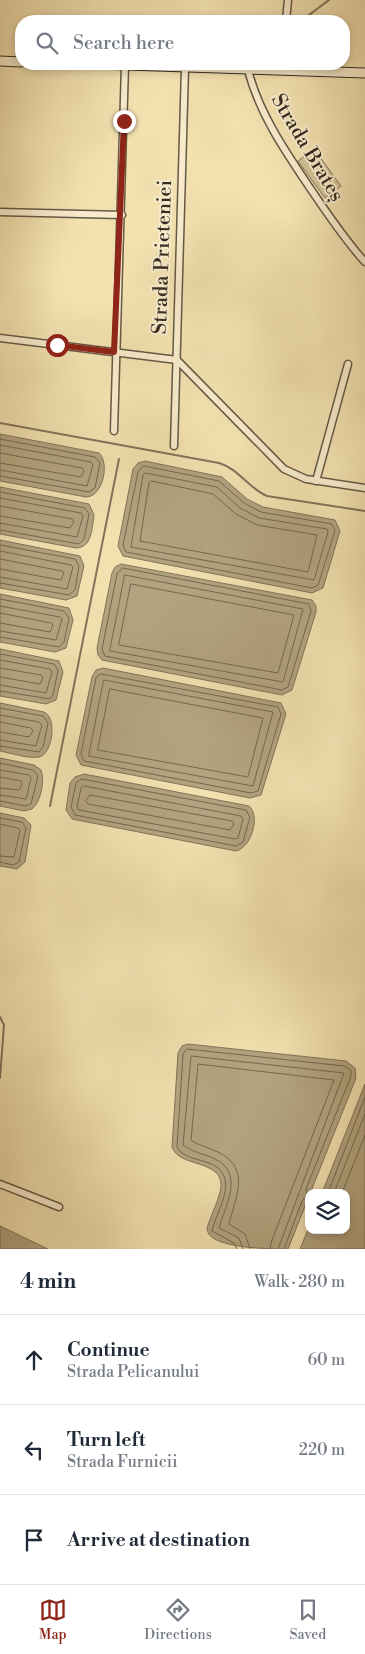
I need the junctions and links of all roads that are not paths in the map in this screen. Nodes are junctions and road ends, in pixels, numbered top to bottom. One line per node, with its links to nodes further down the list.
1 (288, 0): 2 (street)
2 (287, 15)
3 (0, 61): 4 (street)
4 (15, 62)
5 (125, 70): 11 (street)
6 (185, 70): 15 (street, Strada Prieteniei)
7 (248, 70): 12 (street, Strada Brateș)
8 (324, 70): 9 (street)
9 (365, 73)
10 (0, 212): 11 (street)
11 (122, 215): 14 (street)
12 (365, 262)
13 (0, 338): 14 (street)
14 (114, 352): 15 (street); 17 (street)
15 (176, 360): 18 (street, Strada Prieteniei); 19 (street)
16 (348, 364): 19 (street)
17 (114, 431)
18 (174, 446)
19 (316, 481): 20 (street)
20 (365, 488)
21 (0, 1184): 22 (street)
22 (59, 1207)

